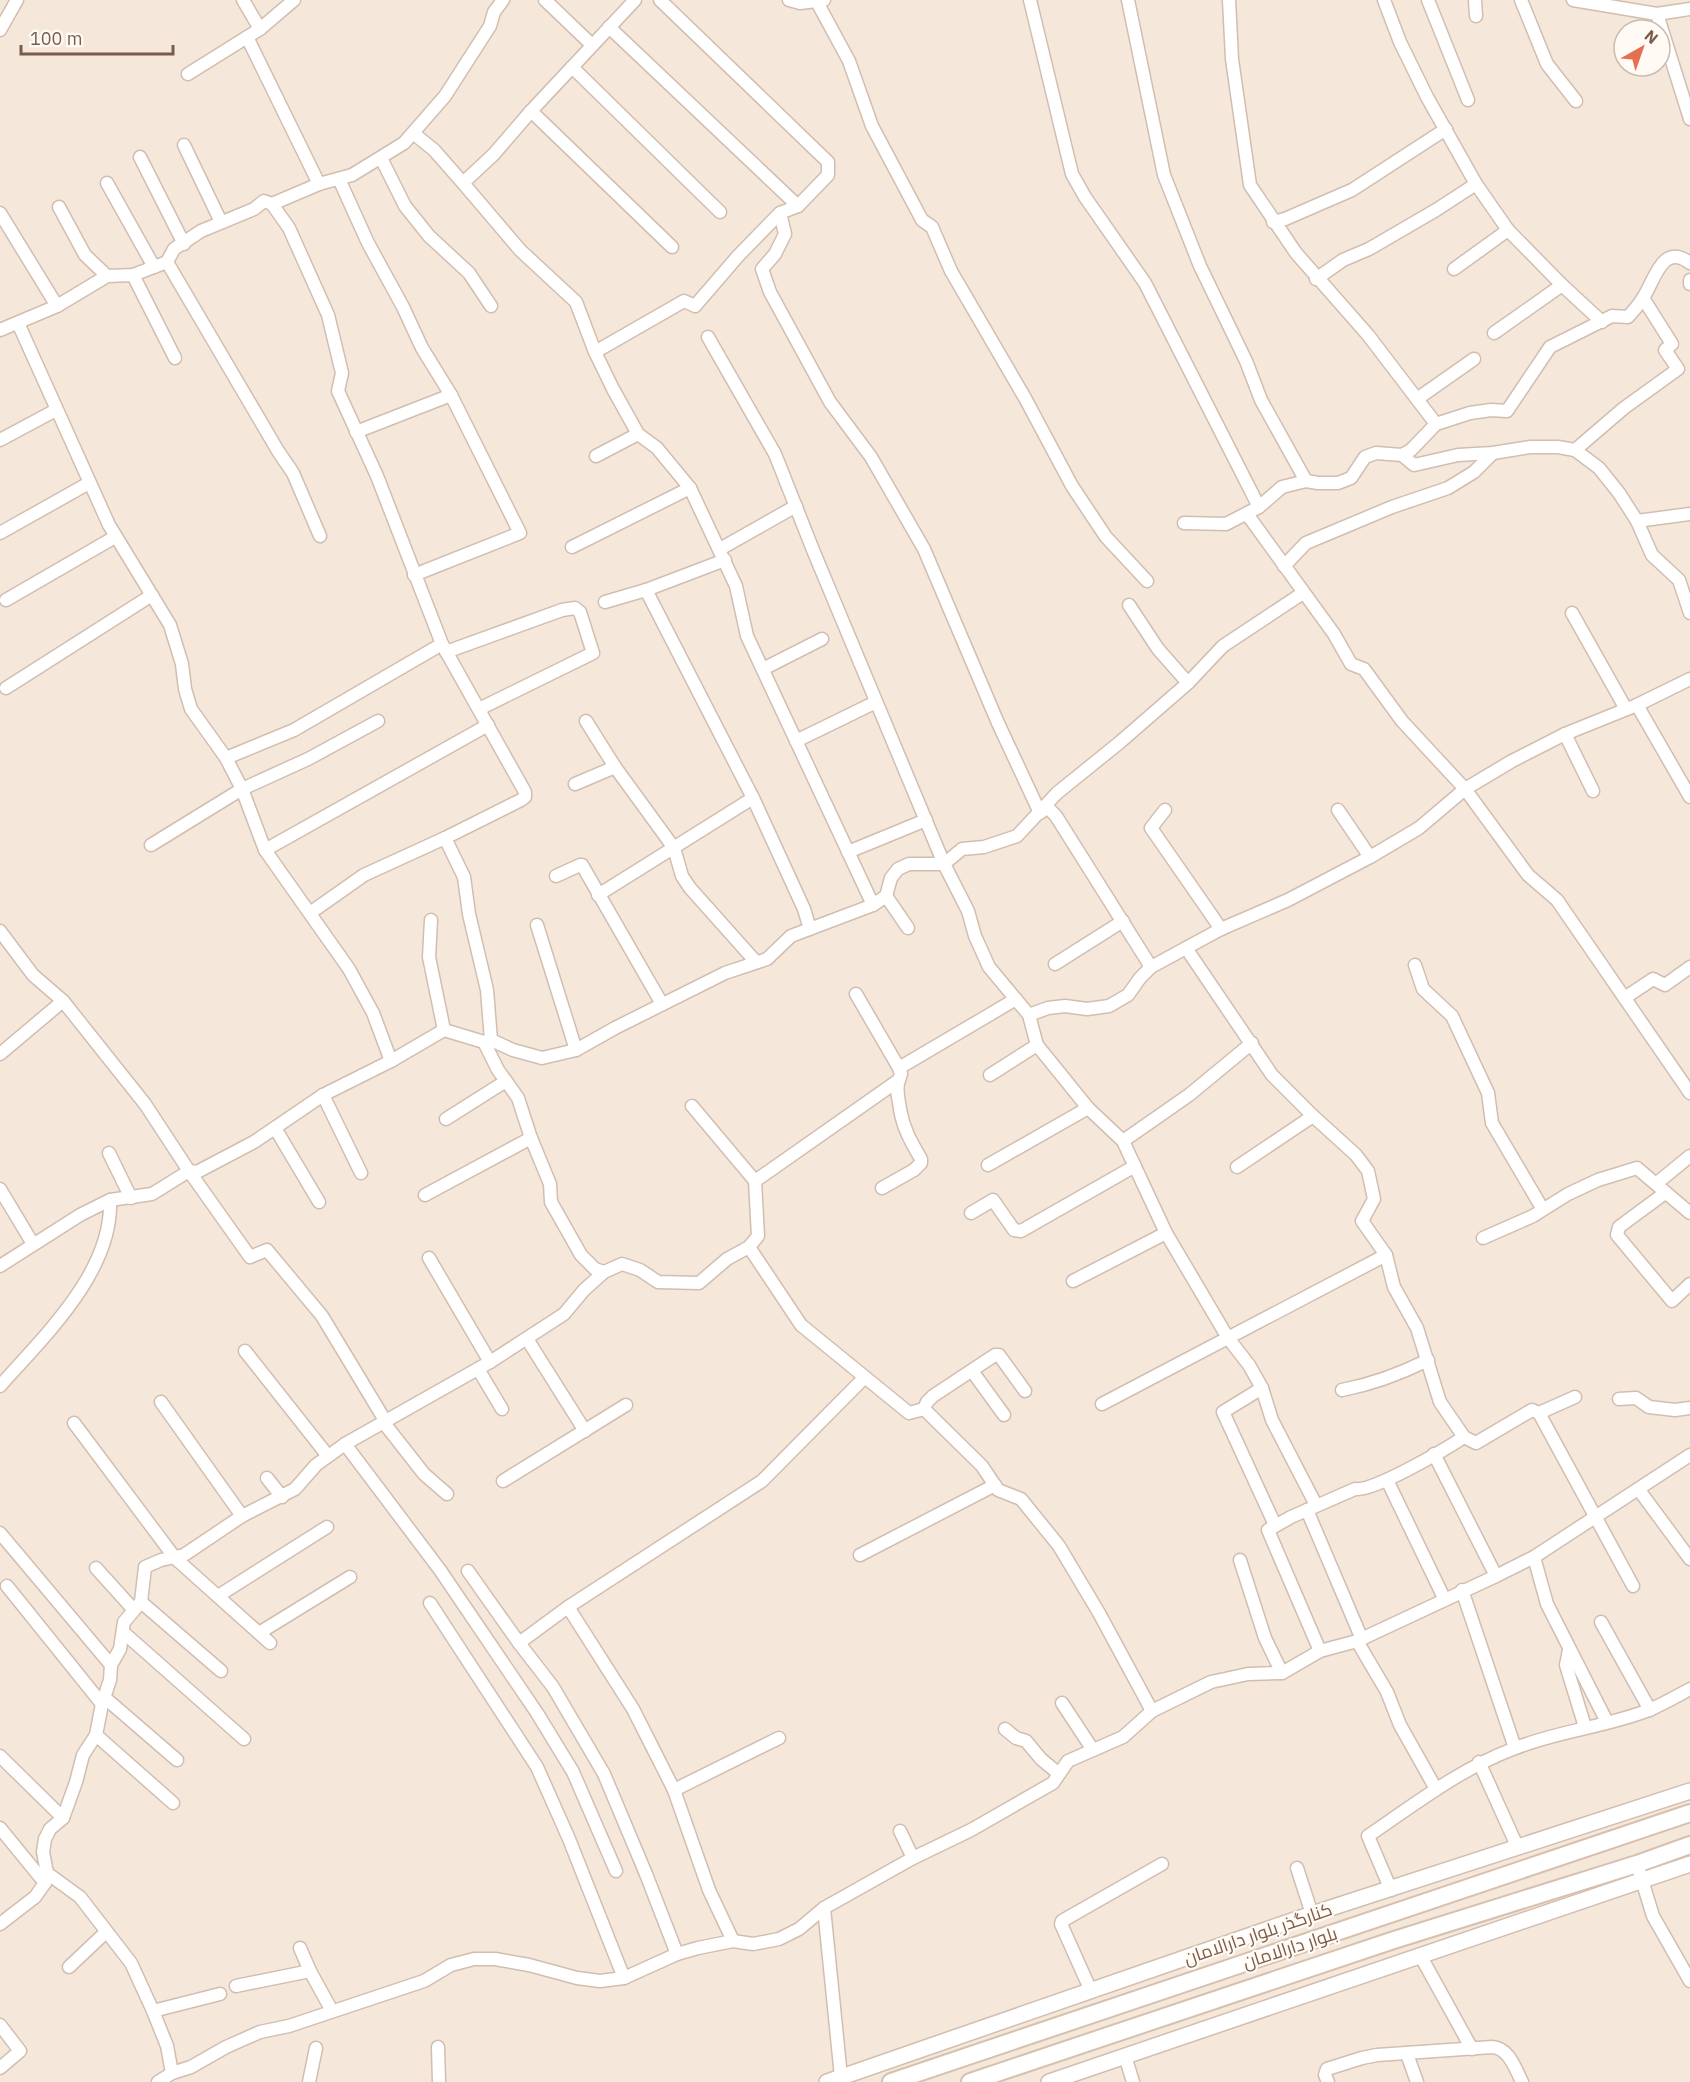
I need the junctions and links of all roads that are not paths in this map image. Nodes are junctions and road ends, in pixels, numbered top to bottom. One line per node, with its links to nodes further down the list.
1 (17, 0): 24 (street)
2 (243, 0): 23 (street)
3 (294, 0): 23 (street)
4 (503, 0): 34 (street)
5 (545, 0): 26 (street)
6 (635, 0): 22 (street)
7 (660, 0): 44 (street)
8 (789, 0): 17 (street)
9 (1030, 0): 88 (street)
10 (1128, 0): 84 (street)
11 (1229, 0): 50 (street)
12 (1384, 0): 33 (street)
13 (1428, 0): 29 (street)
14 (1474, 0): 21 (street)
15 (1521, 0): 30 (street)
16 (1573, 0): 18 (street)
17 (821, 1): 100 (street)
18 (1608, 3): 20 (street)
19 (1690, 9): 20 (street)
20 (1657, 14): 32 (street)
21 (1476, 16)
22 (609, 27): 26 (street); 44 (street)
23 (260, 29): 25 (street)
24 (0, 30)
25 (248, 37): 28 (street); 41 (street)
26 (592, 45): 27 (street)
27 (572, 67): 31 (street); 46 (street)
28 (188, 74)
29 (1468, 100)
30 (1576, 101)
31 (531, 111): 40 (street); 53 (street)
32 (1690, 119)
33 (1446, 129): 42 (street); 50 (street)
34 (413, 133): 37 (street); 40 (street)
35 (184, 145): 49 (street)
36 (140, 157): 52 (street)
37 (381, 158): 38 (street); 64 (street)
38 (339, 178): 41 (street); 73 (street)
39 (107, 183): 56 (street)
40 (464, 183): 70 (street)
41 (319, 184): 43 (street)
42 (1476, 184): 51 (street); 60 (street)
43 (272, 204): 49 (street); 77 (street)
44 (798, 206): 48 (street)
45 (59, 207): 59 (street)
46 (720, 212)
47 (0, 213): 63 (street)
48 (780, 213): 70 (street); 133 (street)
49 (221, 222): 52 (street)
50 (1273, 222): 60 (street)
51 (1508, 230): 57 (street); 61 (street)
52 (184, 244): 54 (street)
53 (672, 247)
54 (167, 262): 56 (street); 94 (street)
55 (1690, 263): 62 (street)
56 (154, 267): 58 (street)
57 (1454, 269)
58 (133, 275): 59 (street); 71 (street)
59 (107, 276): 63 (street)
60 (1316, 279): 74 (street)
61 (1562, 285): 65 (street); 68 (street)
62 (1643, 298): 65 (street); 80 (street)
63 (57, 306): 66 (street)
64 (491, 306)
65 (1602, 322): 76 (street)
66 (18, 323): 67 (street); 75 (street)
67 (0, 330)
68 (1494, 333)
69 (708, 337): 87 (street)
70 (595, 352): 78 (street)
71 (175, 358)
72 (1474, 359): 74 (street)
73 (451, 395): 77 (street); 99 (street)
74 (1416, 399): 76 (street)
75 (56, 410): 79 (street); 85 (street)
76 (1436, 424): 82 (street)
77 (357, 432): 99 (street)
78 (638, 434): 83 (street); 86 (street)
79 (0, 440)
80 (1575, 450): 81 (street); 91 (street)
81 (1493, 453): 82 (street); 98 (street)
82 (1402, 455): 84 (street)
83 (596, 456)
84 (1306, 481): 88 (street)
85 (89, 483): 93 (street); 95 (street)
86 (690, 488): 96 (street); 97 (street)
87 (796, 506): 97 (street); 115 (street)
88 (1259, 507): 89 (street)
89 (1247, 514): 92 (street); 98 (street)
90 (1690, 514): 91 (street)
91 (1636, 521): 108 (street)
92 (1184, 523)
93 (0, 534)
94 (320, 536)
95 (115, 537): 103 (street); 104 (street)
96 (572, 547)
97 (722, 554): 101 (street); 111 (street)
98 (1284, 566): 102 (street)
99 (414, 575): 110 (street)
100 (1147, 581)
101 (646, 590): 105 (street); 130 (street)
102 (1303, 593): 113 (street); 127 (street)
103 (152, 595): 114 (street); 123 (street)
104 (6, 600)
105 (605, 602)
106 (1129, 605): 113 (street)
107 (1572, 613): 116 (street)
108 (1690, 613)
109 (822, 639): 111 (street)
110 (444, 648): 117 (street); 117 (street); 123 (street)
111 (763, 669): 122 (street)
112 (1690, 679): 116 (street)
113 (1188, 683): 133 (street)
114 (6, 688)
115 (876, 702): 122 (street); 134 (street)
116 (1631, 707): 121 (street); 129 (street)
117 (479, 709): 120 (street)
118 (378, 721): 126 (street)
119 (586, 721): 124 (street)
120 (488, 725): 135 (street); 138 (street)
121 (1565, 734): 127 (street); 128 (street)
122 (796, 741): 139 (street)
123 (226, 758): 126 (street)
124 (615, 766): 125 (street); 137 (street)
125 (575, 784)
126 (242, 789): 136 (street); 138 (street)
127 (1465, 789): 140 (street); 161 (street)
128 (1593, 791)
129 (1690, 797)
130 (753, 798): 137 (street); 152 (street)
131 (1165, 810): 151 (street)
132 (1338, 810): 140 (street)
133 (1040, 813): 141 (street); 148 (street)
134 (926, 820): 139 (street); 141 (street)
135 (445, 838): 146 (street); 167 (street)
136 (151, 845)
137 (674, 848): 143 (street); 155 (street)
138 (265, 850): 146 (street)
139 (848, 852): 145 (street)
140 (1370, 857): 151 (street)
141 (944, 864): 144 (street); 162 (street)
142 (556, 876): 143 (street)
143 (598, 895): 164 (street)
144 (886, 896): 145 (street); 150 (street)
145 (873, 905): 152 (street)
146 (310, 913): 172 (street)
147 (430, 920): 166 (street)
148 (1123, 921): 156 (street); 158 (street)
149 (537, 925): 170 (street)
150 (908, 928)
151 (1221, 929): 154 (street)
152 (810, 930): 155 (street)
153 (0, 931): 163 (street)
154 (1185, 948): 158 (street); 168 (street)
155 (756, 962): 164 (street)
156 (1055, 964)
157 (1415, 964): 200 (street)
158 (1151, 967): 165 (street)
159 (1690, 967): 161 (street)
160 (856, 994): 173 (street)
161 (1626, 997): 176 (street)
162 (1016, 999): 165 (street); 173 (street)
163 (63, 1001): 171 (street); 190 (street)
164 (662, 1004): 170 (street)
165 (1029, 1016): 169 (street)
166 (444, 1030): 167 (street); 172 (street)
167 (487, 1041): 170 (street); 175 (street)
168 (1252, 1043): 180 (street); 184 (street)
169 (1037, 1045): 174 (street); 179 (street)
170 (576, 1050)
171 (0, 1054)
172 (391, 1061): 177 (street)
173 (899, 1074): 192 (street); 193 (street)
174 (990, 1075)
175 (506, 1081): 181 (street); 183 (street)
176 (1690, 1093)
177 (323, 1095): 182 (street); 191 (street)
178 (692, 1106): 192 (street)
179 (1088, 1108): 184 (street); 187 (street)
180 (1313, 1116): 189 (street); 207 (street)
181 (446, 1119)
182 (275, 1128): 190 (street); 199 (street)
183 (531, 1138): 196 (street); 210 (street)
184 (1123, 1141): 188 (street)
185 (109, 1153): 197 (street)
186 (1690, 1156): 194 (street)
187 (988, 1165)
188 (1136, 1166): 201 (street); 203 (street)
189 (1237, 1167)
190 (189, 1172): 197 (street); 236 (street)
191 (361, 1173)
192 (755, 1181): 206 (street)
193 (882, 1188)
194 (1661, 1188): 200 (street); 202 (street); 212 (street)
195 (0, 1190): 205 (street)
196 (425, 1195)
197 (131, 1198): 198 (street)
198 (110, 1200): 205 (street); 221 (street)
199 (319, 1202)
200 (1542, 1208): 204 (street)
201 (971, 1213)
202 (1690, 1213)
203 (1166, 1233): 211 (street); 213 (street)
204 (1483, 1238)
205 (33, 1244): 209 (street)
206 (749, 1247): 210 (street); 220 (street)
207 (1386, 1255): 213 (street); 216 (street)
208 (429, 1258): 217 (street)
209 (0, 1266)
210 (604, 1272): 214 (street)
211 (1073, 1281)
212 (1690, 1284)
213 (1227, 1338): 222 (street); 228 (street)
214 (526, 1339): 217 (street); 237 (street)
215 (245, 1351): 242 (street)
216 (1428, 1360): 223 (street); 238 (street)
217 (490, 1362): 218 (street)
218 (478, 1369): 231 (street); 236 (street)
219 (972, 1371): 224 (street); 232 (street); 234 (street)
220 (864, 1378): 232 (street); 272 (street)
221 (0, 1386)
222 (1262, 1388): 250 (street); 253 (street)
223 (1342, 1390)
224 (1025, 1391)
225 (1575, 1397): 233 (street)
226 (1619, 1400): 230 (street)
227 (161, 1402): 251 (street)
228 (1102, 1404)
229 (626, 1405): 237 (street)
230 (1690, 1408)
231 (502, 1409)
232 (924, 1409): 246 (street)
233 (1539, 1413): 238 (street); 252 (street)
234 (1004, 1415)
235 (74, 1423): 258 (street)
236 (385, 1423): 239 (street); 248 (street)
237 (585, 1431): 245 (street)
238 (1464, 1437): 240 (street)
239 (345, 1444): 242 (street); 316 (street)
240 (1434, 1454): 244 (street); 263 (street)
241 (1690, 1455): 247 (street)
242 (327, 1456): 249 (street)
243 (267, 1478): 249 (street)
244 (1387, 1480): 250 (street); 269 (street)
245 (502, 1481)
246 (995, 1485): 256 (street); 288 (street)
247 (1639, 1490): 252 (street); 259 (street)
248 (447, 1494)
249 (282, 1497): 251 (street)
250 (1312, 1508): 253 (street); 276 (street)
251 (242, 1516): 258 (street)
252 (1596, 1516): 257 (street); 266 (street)
253 (1275, 1525): 280 (street)
254 (327, 1527): 268 (street)
255 (0, 1533): 281 (street)
256 (860, 1555)
257 (1534, 1557): 263 (street); 279 (street)
258 (175, 1558): 268 (street); 271 (street)
259 (1690, 1559)
260 (1240, 1560): 283 (street)
261 (96, 1568): 271 (street)
262 (468, 1571): 278 (street)
263 (1496, 1575): 267 (street)
264 (350, 1577): 275 (street)
265 (7, 1586): 285 (street)
266 (1633, 1587)
267 (1462, 1590): 269 (street); 295 (street)
268 (218, 1596): 275 (street)
269 (1444, 1598): 276 (street)
270 (430, 1603): 330 (street)
271 (137, 1606): 274 (street); 282 (street)
272 (568, 1607): 278 (street); 302 (street)
273 (1601, 1622): 287 (street)
274 (123, 1632): 281 (street); 294 (street)
275 (259, 1632): 277 (street)
276 (1359, 1639): 280 (street); 301 (street)
277 (270, 1643)
278 (519, 1644): 326 (street)
279 (1569, 1650): 289 (street); 290 (street)
280 (1320, 1651): 283 (street)
281 (111, 1665): 285 (street)
282 (221, 1671)
283 (1282, 1673): 288 (street)
284 (1690, 1689): 287 (street)
285 (103, 1700): 292 (street); 298 (street)
286 (1062, 1702): 296 (street)
287 (1650, 1710): 289 (street)
288 (1152, 1712): 296 (street)
289 (1607, 1722): 290 (street)
290 (1585, 1727): 295 (street)
291 (1005, 1729): 300 (street)
292 (96, 1735): 304 (street); 306 (street)
293 (779, 1738): 302 (street)
294 (244, 1739)
295 (1515, 1748): 299 (street)
296 (1093, 1750): 300 (street)
297 (0, 1756): 306 (street)
298 (177, 1760)
299 (1479, 1762): 301 (street); 310 (street)
300 (1059, 1774): 311 (street)
301 (1436, 1789): 319 (street)
302 (674, 1790): 324 (street)
303 (1690, 1791): 310 (street, کنارگذر بلوار دارالامان)
304 (173, 1803)
305 (1690, 1813): 349 (main road, بلوار دارالامان)
306 (63, 1818): 317 (street)
307 (0, 1828): 317 (street)
308 (900, 1831): 311 (street)
309 (1690, 1845): 313 (main road, بلوار دارالامان)
310 (1517, 1846): 319 (street, کنارگذر بلوار دارالامان)
311 (913, 1858): 320 (street)
312 (1162, 1864): 333 (street)
313 (1637, 1864): 318 (street); 350 (main road, بلوار دارالامان)
314 (1690, 1864): 318 (street)
315 (1298, 1868): 321 (street)
316 (616, 1871)
317 (46, 1878): 322 (street); 323 (street)
318 (1643, 1881): 327 (street); 331 (street)
319 (1391, 1890): 321 (street, کنارگذر بلوار دارالامان)
320 (824, 1908): 324 (street); 345 (street)
321 (1312, 1914): 333 (street, کنارگذر بلوار دارالامان)
322 (0, 1924)
323 (106, 1932): 328 (street); 335 (street)
324 (733, 1941): 326 (street)
325 (300, 1948): 329 (street)
326 (677, 1954): 330 (street)
327 (1420, 1955): 340 (street); 342 (street)
328 (69, 1967)
329 (310, 1971): 332 (street); 336 (street)
330 (624, 1978): 336 (street)
331 (1690, 1981)
332 (236, 1986)
333 (1091, 1991): 345 (street, کنارگذر بلوار دارالامان)
334 (220, 1994): 335 (street)
335 (153, 2011): 344 (street)
336 (332, 2011): 344 (street)
337 (0, 2025): 343 (street)
338 (438, 2047): 348 (street)
339 (316, 2048): 347 (street)
340 (1472, 2049): 341 (street); 355 (street)
341 (1407, 2054): 353 (street); 354 (street)
342 (1125, 2056): 351 (street); 352 (street)
343 (0, 2068)
344 (171, 2073): 346 (street)
345 (834, 2080)
346 (158, 2082)
347 (309, 2082)
348 (438, 2082)
349 (891, 2082)
350 (970, 2082)
351 (1049, 2082)
352 (1133, 2082)
353 (1328, 2082)
354 (1417, 2082)
355 (1522, 2082)

